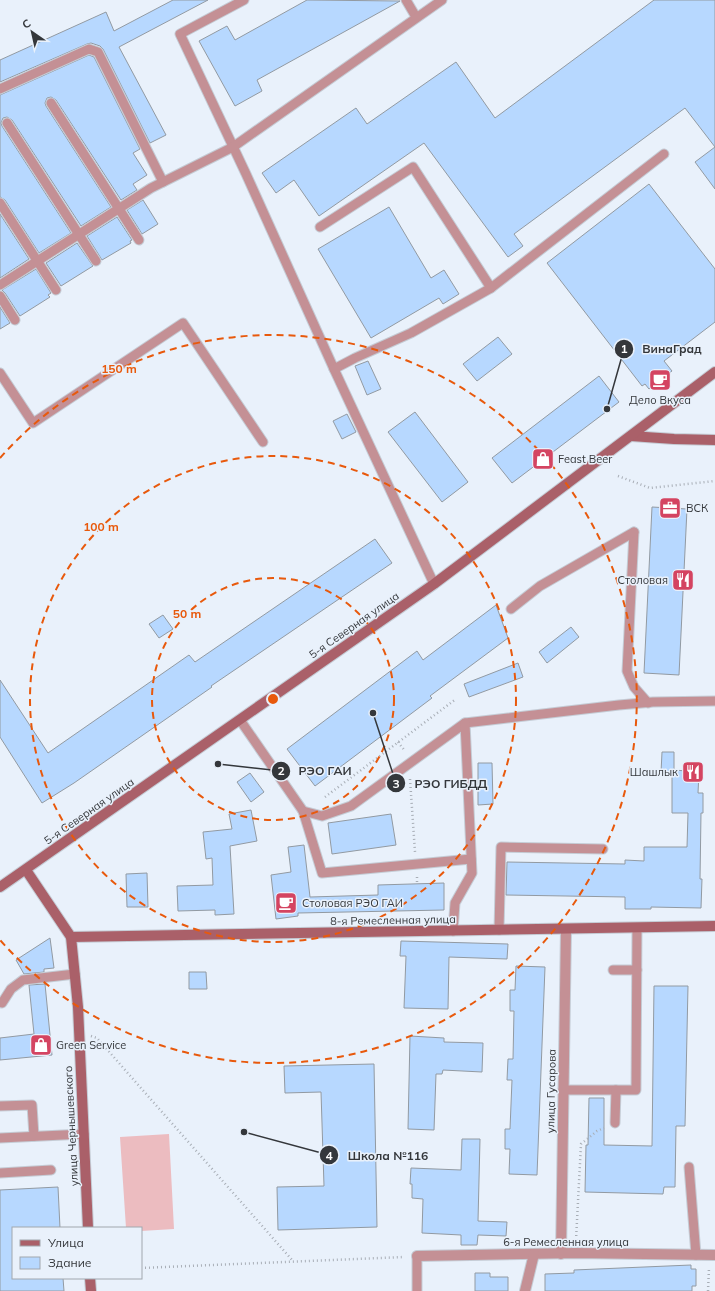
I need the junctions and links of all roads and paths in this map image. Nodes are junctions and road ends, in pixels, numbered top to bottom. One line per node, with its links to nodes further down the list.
1 (244, 0): 8 (lane)
2 (406, 0): 4 (lane)
3 (442, 0): 4 (lane)
4 (416, 17): 8 (lane)
5 (0, 89): 10 (lane)
6 (51, 103): 12 (lane)
7 (7, 123): 14 (lane)
8 (233, 147): 10 (lane); 23 (lane)
9 (664, 154): 19 (lane)
10 (163, 182): 12 (lane)
11 (0, 203): 16 (lane)
12 (119, 209): 14 (lane); 15 (lane)
13 (320, 227): 19 (lane)
14 (79, 234): 16 (lane); 17 (lane)
15 (139, 240)
16 (37, 261): 18 (lane); 20 (lane)
17 (96, 261)
18 (0, 285)
19 (491, 288): 23 (lane)
20 (56, 290)
21 (0, 296): 22 (lane)
22 (15, 320)
23 (334, 369): 31 (lane)
24 (715, 372): 26 (street, 5-я Северная улица)
25 (0, 373): 28 (lane)
26 (631, 436): 27 (street); 31 (street, 5-я Северная улица)
27 (715, 440)
28 (263, 442)
29 (618, 476): 30 (path)
30 (715, 481)
31 (434, 584): 36 (street, 5-я Северная улица)
32 (511, 608): 35 (lane)
33 (456, 699): 38 (path)
34 (715, 701): 35 (lane)
35 (648, 703): 37 (lane)
36 (240, 720): 41 (lane); 45 (street, 5-я Северная улица)
37 (465, 723): 39 (lane); 43 (lane)
38 (398, 742): 39 (path); 40 (path)
39 (409, 764): 41 (lane); 44 (path)
40 (325, 797)
41 (302, 811): 44 (lane)
42 (603, 849): 51 (lane)
43 (471, 860): 44 (lane); 52 (lane)
44 (416, 865): 46 (path)
45 (26, 870): 47 (street, 5-я Северная улица); 53 (street, улица Чернышевского)
46 (417, 884)
47 (0, 887)
48 (715, 926): 49 (street, 8-я Ремесленная улица)
49 (637, 928): 50 (street, 8-я Ремесленная улица); 55 (lane)
50 (566, 929): 51 (street, 8-я Ремесленная улица); 59 (street, улица Гусарова)
51 (499, 930): 52 (street, 8-я Ремесленная улица)
52 (453, 931): 53 (street, 8-я Ремесленная улица)
53 (71, 937): 56 (street, улица Чернышевского)
54 (613, 970): 55 (lane)
55 (637, 970): 60 (lane)
56 (75, 974): 57 (lane); 63 (street, улица Чернышевского)
57 (2, 1003)
58 (88, 1035): 76 (path)
59 (563, 1090): 60 (lane); 72 (street, улица Гусарова)
60 (616, 1090): 62 (lane)
61 (0, 1106): 64 (lane)
62 (615, 1123): 70 (path)
63 (84, 1134): 64 (lane); 69 (street, улица Чернышевского)
64 (34, 1136): 65 (lane)
65 (0, 1138)
66 (689, 1167): 73 (lane)
67 (51, 1170): 68 (lane)
68 (0, 1173)
69 (88, 1227)
70 (576, 1253): 72 (street, 6-я Ремесленная улица); 73 (street, 6-я Ремесленная улица)
71 (534, 1254): 72 (street, 6-я Ремесленная улица); 75 (street, 6-я Ремесленная улица); 81 (street)
72 (560, 1254)
73 (696, 1255): 74 (street, 6-я Ремесленная улица)
74 (712, 1255): 82 (path)
75 (417, 1256): 76 (path); 80 (lane)
76 (293, 1261): 77 (path)
77 (142, 1268)
78 (90, 1279): 79 (street)
79 (91, 1291)
80 (417, 1291)
81 (525, 1291)
82 (708, 1291)

